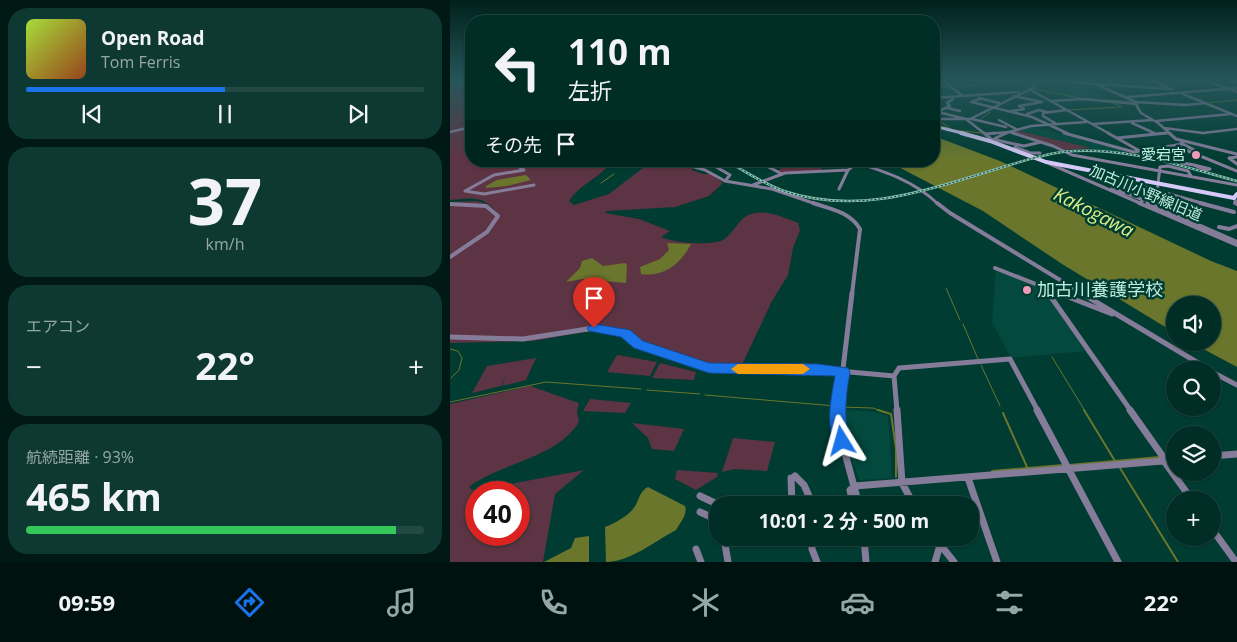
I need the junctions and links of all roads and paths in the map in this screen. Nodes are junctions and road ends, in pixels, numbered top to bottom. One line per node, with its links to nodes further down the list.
1 (950, 106): 7 (street)
2 (989, 106): 8 (street)
3 (1019, 106): 13 (street)
4 (1059, 106): 10 (street)
5 (1138, 106): 27 (street)
6 (1215, 106): 14 (street)
7 (946, 108): 9 (street); 11 (street)
8 (996, 108): 13 (street); 25 (street)
9 (960, 110)
10 (1066, 110): 16 (street); 28 (street)
11 (940, 111)
12 (940, 111): 24 (street)
13 (1010, 111): 18 (street)
14 (1226, 111): 15 (street); 17 (street)
15 (1237, 111)
16 (1046, 112): 18 (street); 19 (street)
17 (1233, 114): 20 (street); 27 (street)
18 (1026, 115): 22 (street); 23 (street)
19 (1043, 116): 23 (street); 30 (street)
20 (1237, 116)
21 (940, 118): 24 (street)
22 (1030, 118)
23 (1036, 118): 31 (street)
24 (966, 119): 25 (street); 42 (street)
25 (970, 119): 34 (street)
26 (999, 120): 37 (street)
27 (1154, 120): 29 (street); 36 (street)
28 (1087, 122): 30 (street); 32 (street)
29 (1132, 123): 32 (street); 43 (street)
30 (1056, 124): 31 (street)
31 (1047, 125): 37 (street); 53 (street)
32 (1092, 125): 44 (street)
33 (940, 127): 45 (main road)
34 (1006, 127)
35 (465, 128): 39 (street)
36 (1164, 128): 38 (street); 41 (street)
37 (1016, 129): 40 (street)
38 (1237, 129)
39 (450, 132)
40 (1008, 132): 42 (street); 45 (street); 47 (street)
41 (1168, 133): 43 (street); 46 (street)
42 (986, 134): 45 (street)
43 (1155, 134): 44 (street)
44 (1116, 138): 53 (street)
45 (992, 140): 49 (street); 58 (main road)
46 (1176, 140): 48 (street); 54 (street)
47 (1041, 142): 49 (street); 69 (street)
48 (1183, 144): 50 (street); 56 (street)
49 (1011, 146): 55 (street)
50 (1175, 146): 51 (street); 56 (street)
51 (1157, 148): 53 (street); 60 (street)
52 (1237, 150): 54 (street)
53 (1139, 151)
54 (1231, 152): 57 (street)
55 (1040, 153)
56 (1196, 156): 70 (street)
57 (1237, 156): 59 (street)
58 (1046, 162): 73 (main road); 83 (street, 加古川小野線旧道)
59 (1237, 164)
60 (1195, 166)
61 (519, 167): 76 (street)
62 (694, 167): 75 (street)
63 (717, 167): 75 (street)
64 (768, 167): 72 (street)
65 (852, 167): 68 (street)
66 (868, 167): 96 (street)
67 (1174, 167): 69 (street); 71 (street); 74 (street)
68 (848, 170): 72 (street); 80 (street)
69 (1160, 170): 71 (street); 77 (street)
70 (1237, 171)
71 (1174, 173): 74 (street)
72 (782, 174): 79 (street)
73 (1108, 174): 77 (main road); 81 (street)
74 (1191, 176): 78 (street)
75 (725, 181): 79 (street)
76 (534, 184)
77 (1158, 184): 81 (street); 82 (main road)
78 (1237, 184)
79 (752, 185): 99 (street)
80 (839, 189)
81 (1158, 190): 83 (street); 87 (street)
82 (1236, 197): 86 (street)
83 (1140, 201): 92 (street, 加古川小野線旧道)
84 (1147, 202): 91 (street)
85 (450, 204): 93 (street)
86 (1237, 204)
87 (1234, 212)
88 (1237, 226): 89 (street)
89 (1220, 227)
90 (1237, 237): 91 (street)
91 (1229, 239): 92 (street)
92 (1237, 244)
93 (450, 257)
94 (994, 268): 95 (street)
95 (1054, 291): 96 (street); 105 (street)
96 (1125, 320): 98 (street)
97 (450, 337): 99 (street)
98 (1194, 361)
99 (843, 372): 100 (street); 109 (street)
100 (894, 376): 106 (street); 108 (street)
101 (1221, 376): 102 (street)
102 (1237, 386)
103 (1237, 454): 104 (street)
104 (1221, 455)
105 (1165, 461): 106 (street); 110 (street)
106 (1069, 469): 107 (street); 134 (street)
107 (968, 478): 108 (street); 133 (street)
108 (902, 483): 109 (street); 116 (street)
109 (855, 486): 114 (street); 115 (street)
110 (1186, 491)
111 (700, 496): 117 (street)
112 (792, 496): 113 (street)
113 (809, 496)
114 (851, 496)
115 (857, 496)
116 (909, 496)
117 (709, 500)
118 (700, 512): 119 (street)
119 (709, 517)
120 (1221, 541): 135 (street)
121 (727, 546): 128 (street)
122 (812, 546): 129 (street)
123 (865, 546): 130 (street)
124 (940, 546): 131 (street)
125 (942, 546): 132 (street)
126 (696, 549): 127 (street)
127 (701, 562)
128 (728, 562)
129 (817, 562)
130 (866, 562)
131 (936, 562)
132 (954, 562)
133 (997, 562)
134 (1118, 562)
135 (1236, 562)

